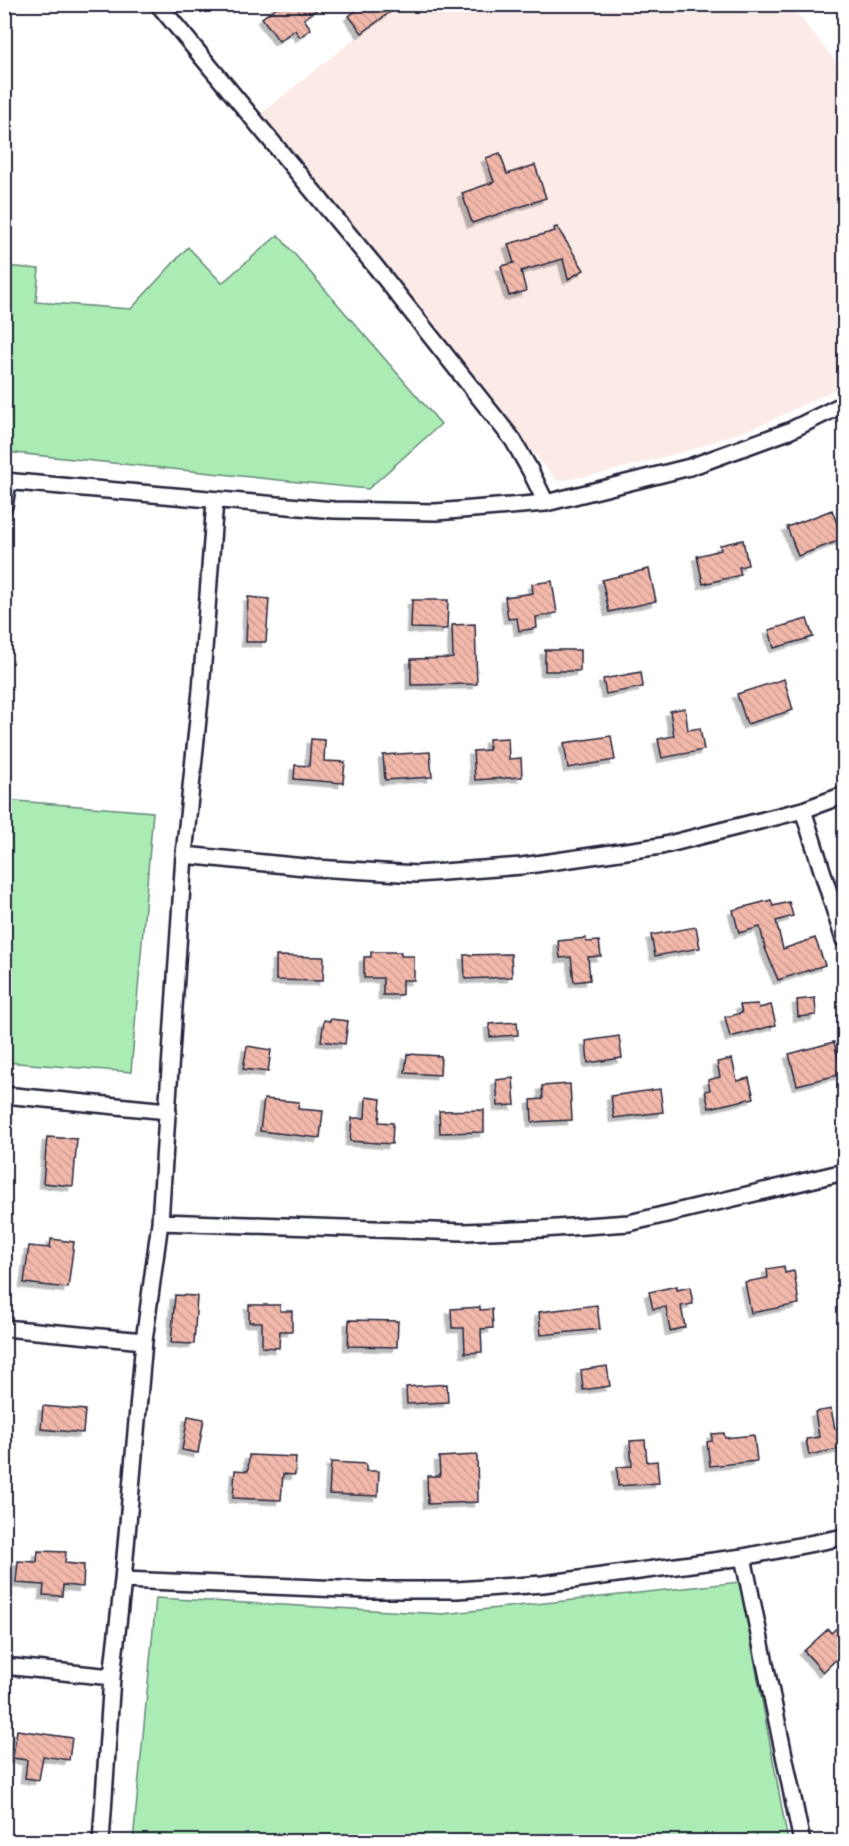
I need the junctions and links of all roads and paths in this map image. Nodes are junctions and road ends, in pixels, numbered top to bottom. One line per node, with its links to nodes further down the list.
1 (158, 4): 5 (street)
2 (844, 404): 5 (street)
3 (6, 482): 4 (street); 6 (street)
4 (215, 500): 5 (street); 9 (street)
5 (546, 503)
6 (4, 506)
7 (844, 795): 8 (street)
8 (803, 810): 9 (street); 10 (street)
9 (184, 855): 12 (street)
10 (844, 940)
11 (4, 1095): 12 (street)
12 (168, 1111): 14 (street)
13 (844, 1172): 14 (street)
14 (160, 1222): 16 (street)
15 (4, 1329): 16 (street)
16 (144, 1341): 19 (street)
17 (844, 1537): 18 (street)
18 (743, 1557): 19 (street); 23 (street)
19 (123, 1580): 21 (street)
20 (4, 1666): 21 (street)
21 (112, 1677): 22 (street)
22 (101, 1842)
23 (802, 1842)

